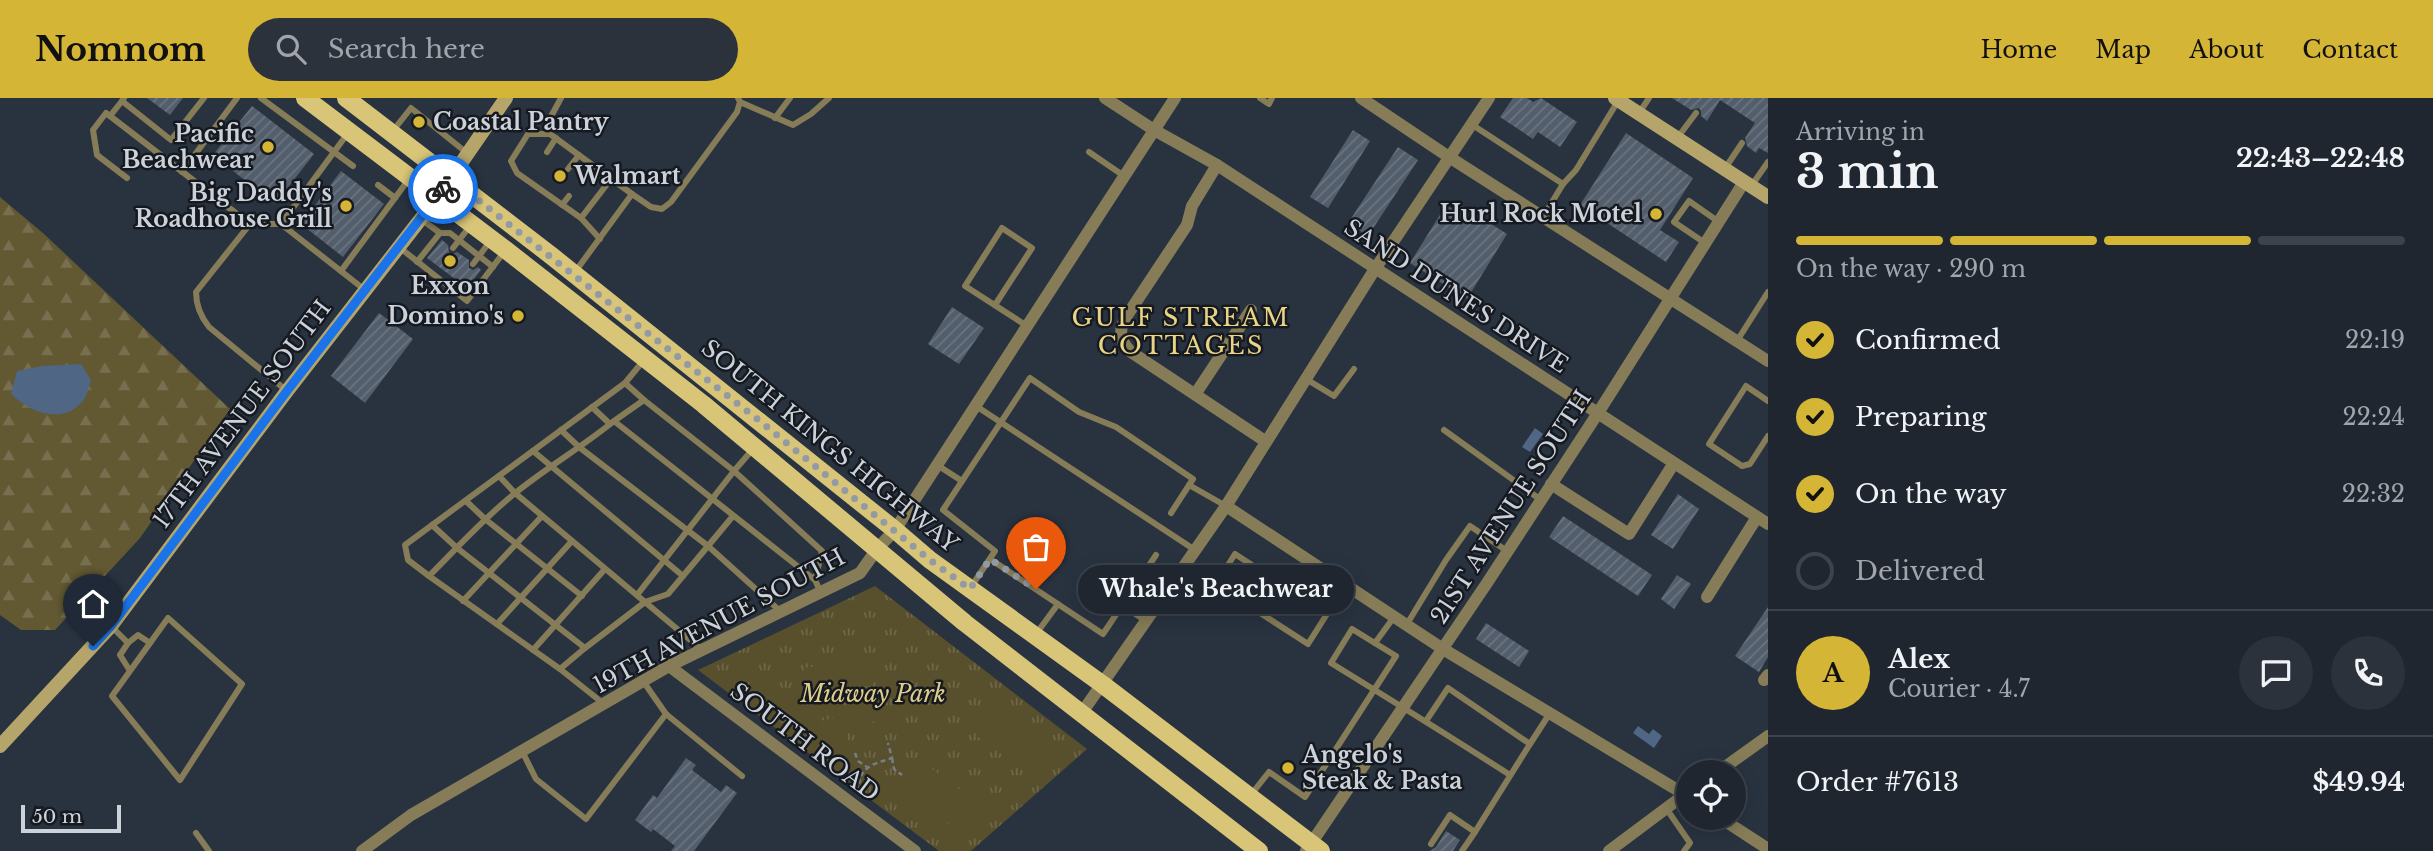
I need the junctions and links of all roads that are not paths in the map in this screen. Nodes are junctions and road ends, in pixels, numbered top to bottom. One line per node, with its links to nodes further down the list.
1 (204, 98): 16 (lane)
2 (237, 98): 42 (lane)
3 (261, 98): 30 (lane)
4 (305, 98): 25 (main road, SOUTH KINGS HIGHWAY)
5 (506, 98): 33 (street, 17TH AVENUE SOUTH)
6 (561, 98): 27 (lane)
7 (790, 98): 22 (lane)
8 (829, 98): 22 (lane)
9 (1105, 98): 24 (street, SAND DUNES DRIVE)
10 (1175, 98): 24 (street, 19TH AVENUE SOUTH)
11 (1260, 98): 12 (lane)
12 (1272, 98)
13 (1362, 98): 35 (street)
14 (1489, 98): 23 (street)
15 (1649, 98): 19 (lane)
16 (123, 100): 21 (lane)
17 (739, 100): 22 (lane); 55 (lane)
18 (358, 102): 26 (main road, SOUTH KINGS HIGHWAY)
19 (1626, 103): 28 (street); 51 (lane)
20 (1696, 113): 28 (lane)
21 (110, 116): 42 (lane); 45 (lane)
22 (775, 118)
23 (1471, 124): 35 (street); 51 (lane)
24 (1154, 130): 38 (street, SAND DUNES DRIVE); 44 (street, 19TH AVENUE SOUTH)
25 (349, 131): 30 (lane); 46 (main road, SOUTH KINGS HIGHWAY)
26 (391, 133): 33 (lane); 47 (main road, SOUTH KINGS HIGHWAY)
27 (553, 136): 31 (lane); 34 (lane); 50 (lane)
28 (1677, 139): 41 (street)
29 (1742, 144): 41 (lane)
30 (334, 152): 39 (lane); 66 (lane)
31 (547, 152)
32 (1088, 152): 44 (lane)
33 (467, 153): 47 (street, 17TH AVENUE SOUTH)
34 (579, 155): 37 (lane); 40 (lane)
35 (1449, 157): 61 (street); 80 (street)
36 (1768, 162): 54 (lane)
37 (592, 165): 48 (lane); 49 (lane)
38 (1217, 165): 80 (street, SAND DUNES DRIVE); 99 (street)
39 (353, 166)
40 (568, 169)
41 (1724, 169): 54 (street)
42 (182, 172): 65 (lane)
43 (534, 172): 50 (lane)
44 (1125, 176): 91 (street, 19TH AVENUE SOUTH)
45 (127, 178)
46 (410, 178): 58 (lane); 59 (main road, SOUTH KINGS HIGHWAY)
47 (450, 178): 59 (street, 17TH AVENUE SOUTH); 83 (main road, SOUTH KINGS HIGHWAY)
48 (583, 178)
49 (611, 179): 55 (lane); 62 (lane)
50 (528, 181): 56 (lane)
51 (1563, 184): 61 (lane)
52 (378, 185): 58 (lane)
53 (555, 187): 56 (lane)
54 (1758, 188): 64 (street, 21ST AVENUE SOUTH)
55 (632, 194): 69 (lane)
56 (549, 196): 60 (lane)
57 (569, 196): 60 (lane)
58 (396, 198): 81 (lane)
59 (437, 198): 63 (street, 17TH AVENUE SOUTH); 67 (main road, SOUTH KINGS HIGHWAY)
60 (562, 205): 62 (lane)
61 (1543, 217): 88 (street)
62 (581, 218): 69 (lane)
63 (421, 219): 68 (lane); 73 (street, 17TH AVENUE SOUTH)
64 (1719, 222): 71 (street, 21ST AVENUE SOUTH); 71 (lane)
65 (250, 224): 66 (lane); 98 (lane)
66 (281, 224): 81 (lane)
67 (471, 224): 70 (lane); 72 (main road, SOUTH KINGS HIGHWAY)
68 (440, 233): 70 (lane); 76 (lane)
69 (600, 239): 83 (lane)
70 (459, 240): 74 (lane); 75 (lane)
71 (1706, 243): 88 (street, 21ST AVENUE SOUTH)
72 (499, 245): 75 (lane); 79 (lane); 93 (main road, SOUTH KINGS HIGHWAY)
73 (399, 247): 76 (lane); 85 (street, 17TH AVENUE SOUTH)
74 (453, 248)
75 (479, 256): 77 (lane); 79 (lane)
76 (417, 262): 82 (lane)
77 (473, 264)
78 (439, 267): 82 (lane)
79 (493, 267): 86 (lane)
80 (1375, 269): 96 (street); 104 (street, SAND DUNES DRIVE)
81 (341, 271): 85 (lane)
82 (433, 274): 86 (lane)
83 (574, 274): 134 (main road, SOUTH KINGS HIGHWAY)
84 (459, 283): 86 (lane)
85 (365, 290): 98 (street, 17TH AVENUE SOUTH)
86 (454, 291)
87 (1768, 292): 92 (lane)
88 (1670, 298): 92 (street); 104 (street, 21ST AVENUE SOUTH)
89 (995, 305): 89 (lane); 91 (lane)
90 (1251, 310): 99 (street)
91 (1027, 326): 102 (street, 19TH AVENUE SOUTH)
92 (1737, 341): 94 (street)
93 (645, 359): 97 (lane); 112 (main road, SOUTH KINGS HIGHWAY)
94 (1768, 361)
95 (1354, 369): 96 (lane)
96 (1306, 379): 110 (street)
97 (625, 383): 100 (lane); 103 (lane)
98 (287, 391): 168 (street, 17TH AVENUE SOUTH)
99 (1196, 394): 110 (street)
100 (645, 400): 105 (lane); 117 (lane)
101 (1768, 401): 109 (lane)
102 (976, 406): 106 (lane); 115 (street, 19TH AVENUE SOUTH)
103 (592, 407): 105 (lane); 107 (lane)
104 (1598, 413): 114 (street, SAND DUNES DRIVE); 120 (street, 21ST AVENUE SOUTH)
105 (612, 422): 111 (lane); 123 (lane)
106 (1001, 423): 119 (lane); 121 (lane); 140 (lane)
107 (561, 430): 111 (lane); 113 (lane)
108 (1444, 430): 124 (lane)
109 (1768, 436)
110 (1265, 441): 126 (street)
111 (579, 447): 116 (lane); 133 (lane)
112 (754, 447): 117 (lane); 139 (main road, SOUTH KINGS HIGHWAY)
113 (533, 451): 116 (lane); 118 (lane)
114 (1674, 463): 120 (street); 131 (street, SAND DUNES DRIVE)
115 (937, 465): 119 (lane); 134 (street, 19TH AVENUE SOUTH)
116 (550, 467): 122 (lane); 144 (lane)
117 (734, 471): 123 (lane); 151 (lane)
118 (499, 476): 122 (lane); 125 (lane)
119 (962, 481): 143 (lane)
120 (1551, 484): 124 (street, 21ST AVENUE SOUTH)
121 (1189, 485): 126 (lane); 127 (lane)
122 (515, 493): 128 (lane); 130 (lane)
123 (712, 499): 129 (lane); 133 (lane)
124 (1541, 500): 141 (street, 21ST AVENUE SOUTH)
125 (466, 501): 130 (lane); 132 (lane)
126 (1226, 506): 140 (street); 164 (street)
127 (1171, 513)
128 (542, 516): 135 (lane); 136 (lane)
129 (733, 516): 137 (lane); 151 (lane)
130 (485, 519): 136 (lane); 138 (lane)
131 (1763, 520): 157 (street)
132 (432, 525): 138 (lane); 149 (lane)
133 (688, 530): 137 (lane); 144 (lane)
134 (895, 530): 139 (street, 19TH AVENUE SOUTH); 153 (main road, SOUTH KINGS HIGHWAY)
135 (572, 541): 146 (lane); 147 (lane)
136 (515, 544): 146 (lane); 148 (lane)
137 (708, 546): 150 (lane); 163 (lane)
138 (457, 548): 148 (lane); 149 (lane)
139 (877, 549): 154 (street, 19TH AVENUE SOUTH); 188 (main road, SOUTH KINGS HIGHWAY)
140 (1195, 550): 145 (street)
141 (1507, 551): 167 (lane); 175 (street, 21ST AVENUE SOUTH)
142 (1156, 555): 162 (lane)
143 (990, 559): 153 (lane); 161 (lane)
144 (665, 560): 150 (lane); 155 (lane)
145 (1185, 565): 152 (lane); 165 (street)
146 (547, 569): 156 (lane); 158 (lane)
147 (605, 569): 155 (lane); 156 (lane)
148 (489, 573): 158 (lane); 159 (lane)
149 (429, 576): 159 (lane)
150 (683, 576): 160 (lane)
151 (815, 580): 154 (lane)
152 (1216, 584): 152 (lane)
153 (970, 589): 170 (main road, SOUTH KINGS HIGHWAY)
154 (821, 593): 163 (street, 19TH AVENUE SOUTH)
155 (637, 595): 160 (lane)
156 (582, 596): 169 (lane)
157 (1707, 597)
158 (521, 599): 166 (lane); 169 (lane)
159 (463, 601): 166 (lane)
160 (645, 602): 174 (lane); 177 (lane)
161 (1058, 604): 162 (lane); 170 (lane)
162 (1122, 605): 165 (lane)
163 (781, 612): 177 (street, 19TH AVENUE SOUTH)
164 (1394, 617): 167 (street); 173 (lane)
165 (1146, 621): 182 (street)
166 (497, 624): 176 (lane)
167 (1406, 625): 175 (street)
168 (111, 626): 171 (lane); 192 (street, 17TH AVENUE SOUTH)
169 (557, 626): 174 (lane); 176 (lane)
170 (1035, 636): 182 (main road, SOUTH KINGS HIGHWAY)
171 (128, 643): 172 (lane); 180 (lane)
172 (150, 643): 180 (lane); 180 (lane)
173 (1376, 643): 183 (lane); 183 (lane)
174 (585, 648): 179 (lane)
175 (1443, 649): 185 (street, 21ST AVENUE SOUTH); 187 (street)
176 (533, 650): 179 (lane)
177 (703, 650): 178 (street, 19TH AVENUE SOUTH)
178 (669, 666): 181 (street, 19TH AVENUE SOUTH); 209 (street, SOUTH ROAD)
179 (560, 669): 184 (lane)
180 (130, 671)
181 (643, 681): 184 (street, 19TH AVENUE SOUTH); 186 (lane)
182 (1102, 684): 188 (street); 198 (main road, SOUTH KINGS HIGHWAY)
183 (1374, 690): 185 (lane); 198 (lane)
184 (604, 704): 193 (street, 19TH AVENUE SOUTH)
185 (1404, 707): 189 (lane); 205 (street, 21ST AVENUE SOUTH)
186 (666, 713): 193 (lane); 195 (lane)
187 (1550, 713): 191 (lane); 197 (street)
188 (1082, 714): 210 (main road, SOUTH KINGS HIGHWAY)
189 (1426, 721): 191 (lane); 196 (lane)
190 (1768, 736): 194 (street)
191 (1530, 744): 196 (lane)
192 (0, 746)
193 (522, 751): 208 (street, 19TH AVENUE SOUTH)
194 (1735, 760)
195 (742, 775)
196 (1510, 775): 202 (lane)
197 (1676, 788)
198 (1250, 797): 205 (main road, SOUTH KINGS HIGHWAY)
199 (1676, 802): 200 (street)
200 (1666, 808): 212 (street); 213 (lane)
201 (1739, 830): 206 (street)
202 (1475, 832): 204 (lane); 211 (lane)
203 (195, 833): 207 (lane)
204 (1432, 844)
205 (1312, 848)
206 (1768, 849)
207 (209, 851)
208 (362, 851)
209 (915, 851)
210 (1259, 851)
211 (1462, 851)
212 (1609, 851)
213 (1684, 851)

